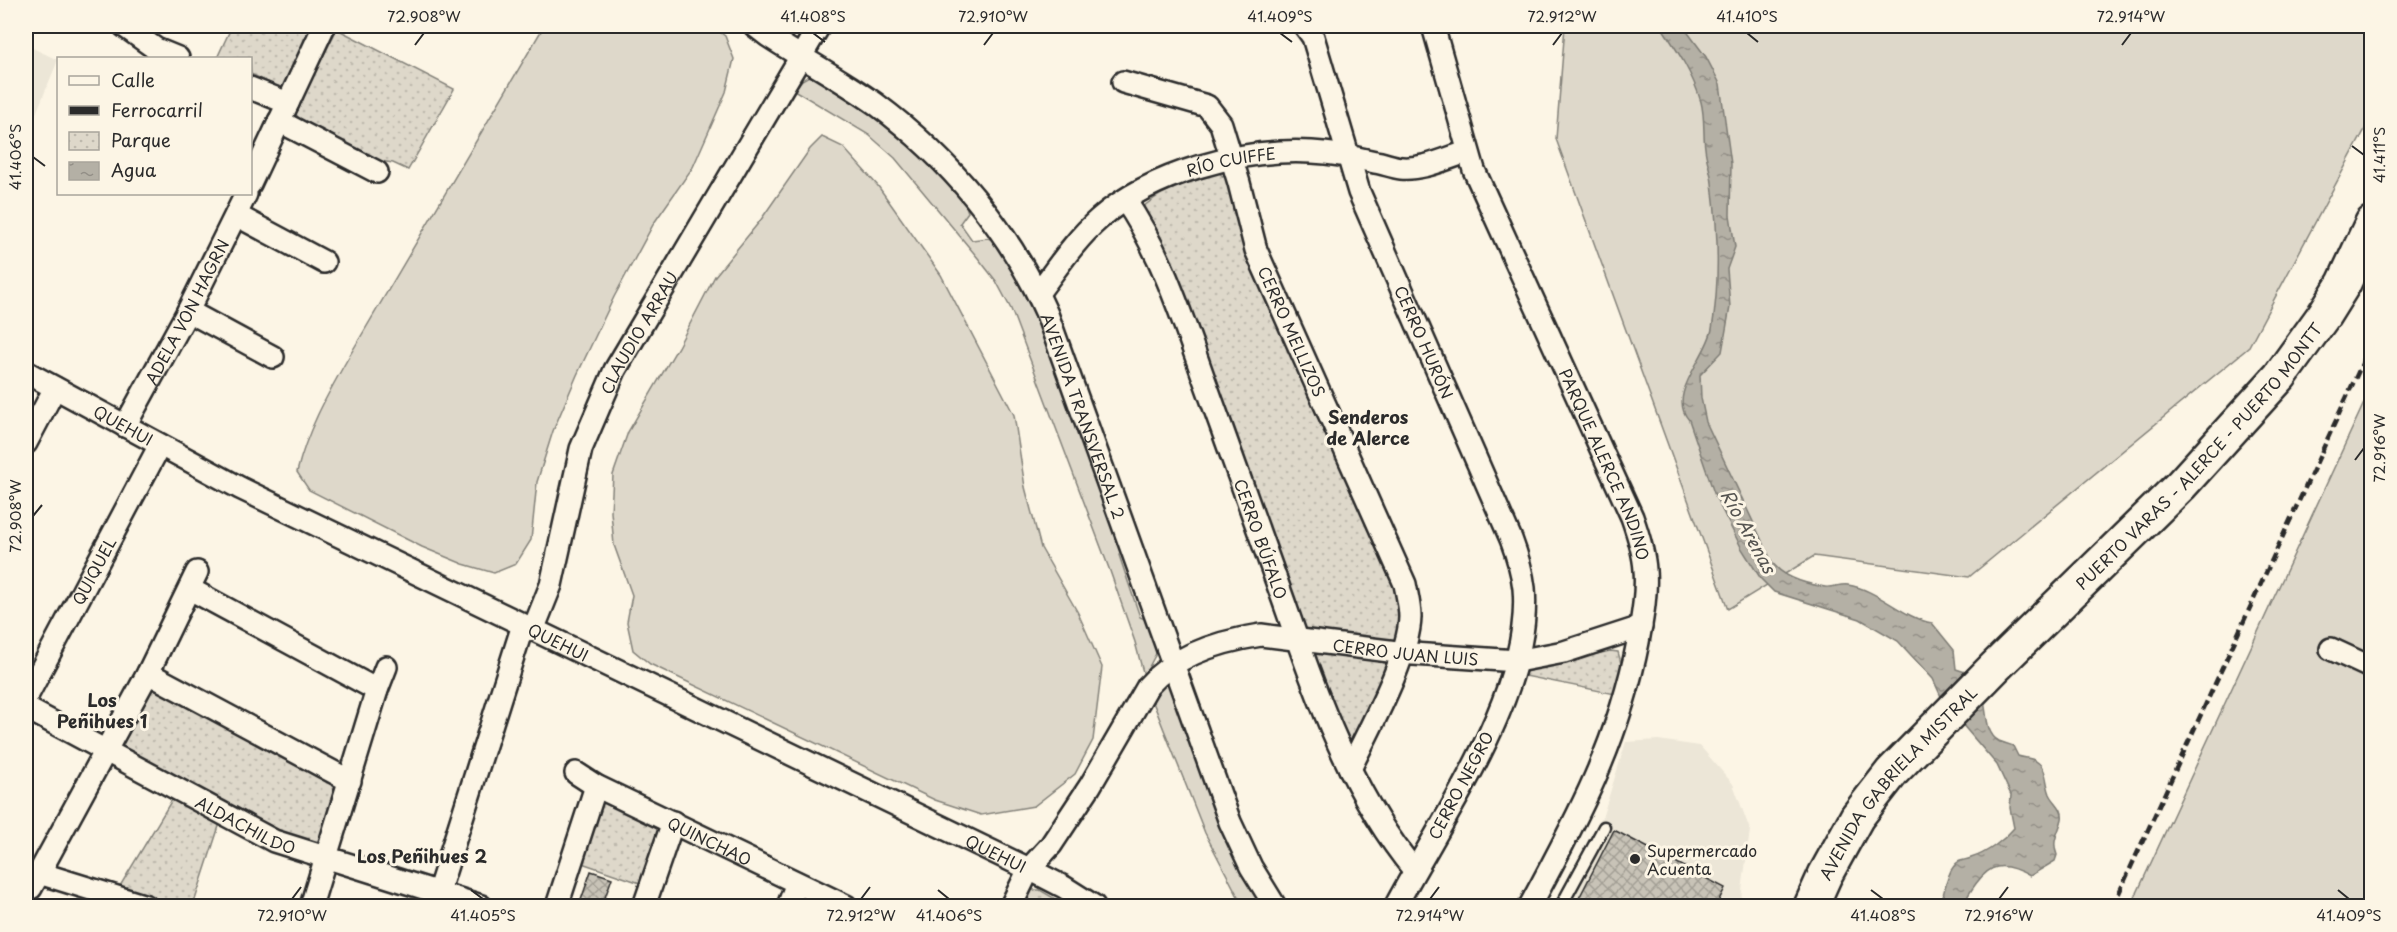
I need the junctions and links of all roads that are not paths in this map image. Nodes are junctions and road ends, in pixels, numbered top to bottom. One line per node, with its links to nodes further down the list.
1 (124, 26): 7 (street)
2 (324, 26): 11 (street)
3 (755, 26): 8 (street, AVENIDA TRANSVERSAL 2)
4 (819, 26): 8 (street, CLAUDIO ARRAU)
5 (1305, 26): 13 (street, CERRO HURÓN)
6 (1433, 26): 12 (street, PARQUE ALERCE ANDINO)
7 (176, 57)
8 (801, 57): 22 (street, AVENIDA TRANSVERSAL 2); 31 (street, CLAUDIO ARRAU)
9 (1124, 82): 14 (street, CERRO MELLIZOS)
10 (252, 89): 11 (street)
11 (284, 112): 15 (street); 16 (street)
12 (1467, 152): 13 (street, RÍO CUIFFE); 30 (street, PARQUE ALERCE ANDINO)
13 (1348, 156): 14 (street, RÍO CUIFFE); 35 (street, CERRO HURÓN)
14 (1232, 159): 18 (street, RÍO CUIFFE); 34 (street, CERRO MELLIZOS)
15 (376, 172)
16 (252, 180)
17 (246, 195): 19 (street, ADELA VON HAGRN)
18 (1125, 200): 22 (street, RÍO CUIFFE); 32 (street, CERRO BÚFALO)
19 (236, 215): 21 (street); 23 (street, ADELA VON HAGRN)
20 (2372, 223): 38 (main road, PUERTO VARAS - ALERCE - PUERTO MONTT)
21 (324, 262)
22 (1038, 293): 36 (street, AVENIDA TRANSVERSAL 2)
23 (188, 311): 24 (street); 27 (street, ADELA VON HAGRN)
24 (273, 357)
25 (26, 372): 26 (street, QUEHUI)
26 (55, 388): 27 (street, QUEHUI); 28 (street)
27 (125, 426): 29 (street, QUEHUI)
28 (26, 442)
29 (160, 445): 31 (street, QUEHUI); 42 (street, QUIQUEL)
30 (1641, 627): 35 (street, CERRO JUAN LUIS); 67 (street, PARQUE ALERCE ANDINO)
31 (528, 628): 52 (street, QUEHUI); 55 (street, CLAUDIO ARRAU)
32 (1297, 638): 34 (street, CERRO JUAN LUIS); 36 (street, CERRO JUAN LUIS); 45 (street, CERRO BÚFALO)
33 (2331, 649): 39 (street)
34 (1402, 652): 35 (street, CERRO JUAN LUIS); 45 (street, CERRO MELLIZOS)
35 (1517, 661): 53 (street, CERRO NEGRO)
36 (1174, 665): 52 (street, CERRO JUAN LUIS); 66 (street, AVENIDA TRANSVERSAL 2)
37 (386, 667): 41 (street)
38 (1995, 667): 69 (main road, AVENIDA GABRIELA MISTRAL)
39 (2372, 668)
40 (148, 673): 41 (street); 44 (street); 47 (street)
41 (377, 690): 47 (street)
42 (26, 698)
43 (26, 708): 44 (street, ALDACHILDO)
44 (105, 751): 51 (street, ALDACHILDO); 57 (street)
45 (1350, 769): 53 (street, CERRO BÚFALO)
46 (576, 772): 48 (street, QUINCHAO)
47 (350, 781): 51 (street)
48 (596, 786): 49 (street, QUINCHAO); 60 (street)
49 (673, 822): 54 (street, QUINCHAO); 61 (street)
50 (1604, 827): 68 (lane)
51 (324, 858): 55 (street, ALDACHILDO); 58 (street)
52 (1029, 869): 64 (street, CERRO JUAN LUIS); 65 (street, QUEHUI)
53 (1414, 870): 56 (street, CERRO NEGRO)
54 (797, 883): 62 (street); 63 (street, QUINCHAO)
55 (436, 900): 59 (street, ALDACHILDO)
56 (1396, 905)
57 (146, 906)
58 (311, 906)
59 (481, 906)
60 (557, 906)
61 (644, 906)
62 (788, 906)
63 (846, 906)
64 (1011, 906)
65 (1094, 906)
66 (1275, 906)
67 (1530, 906)
68 (1561, 906)
69 (1811, 906)

